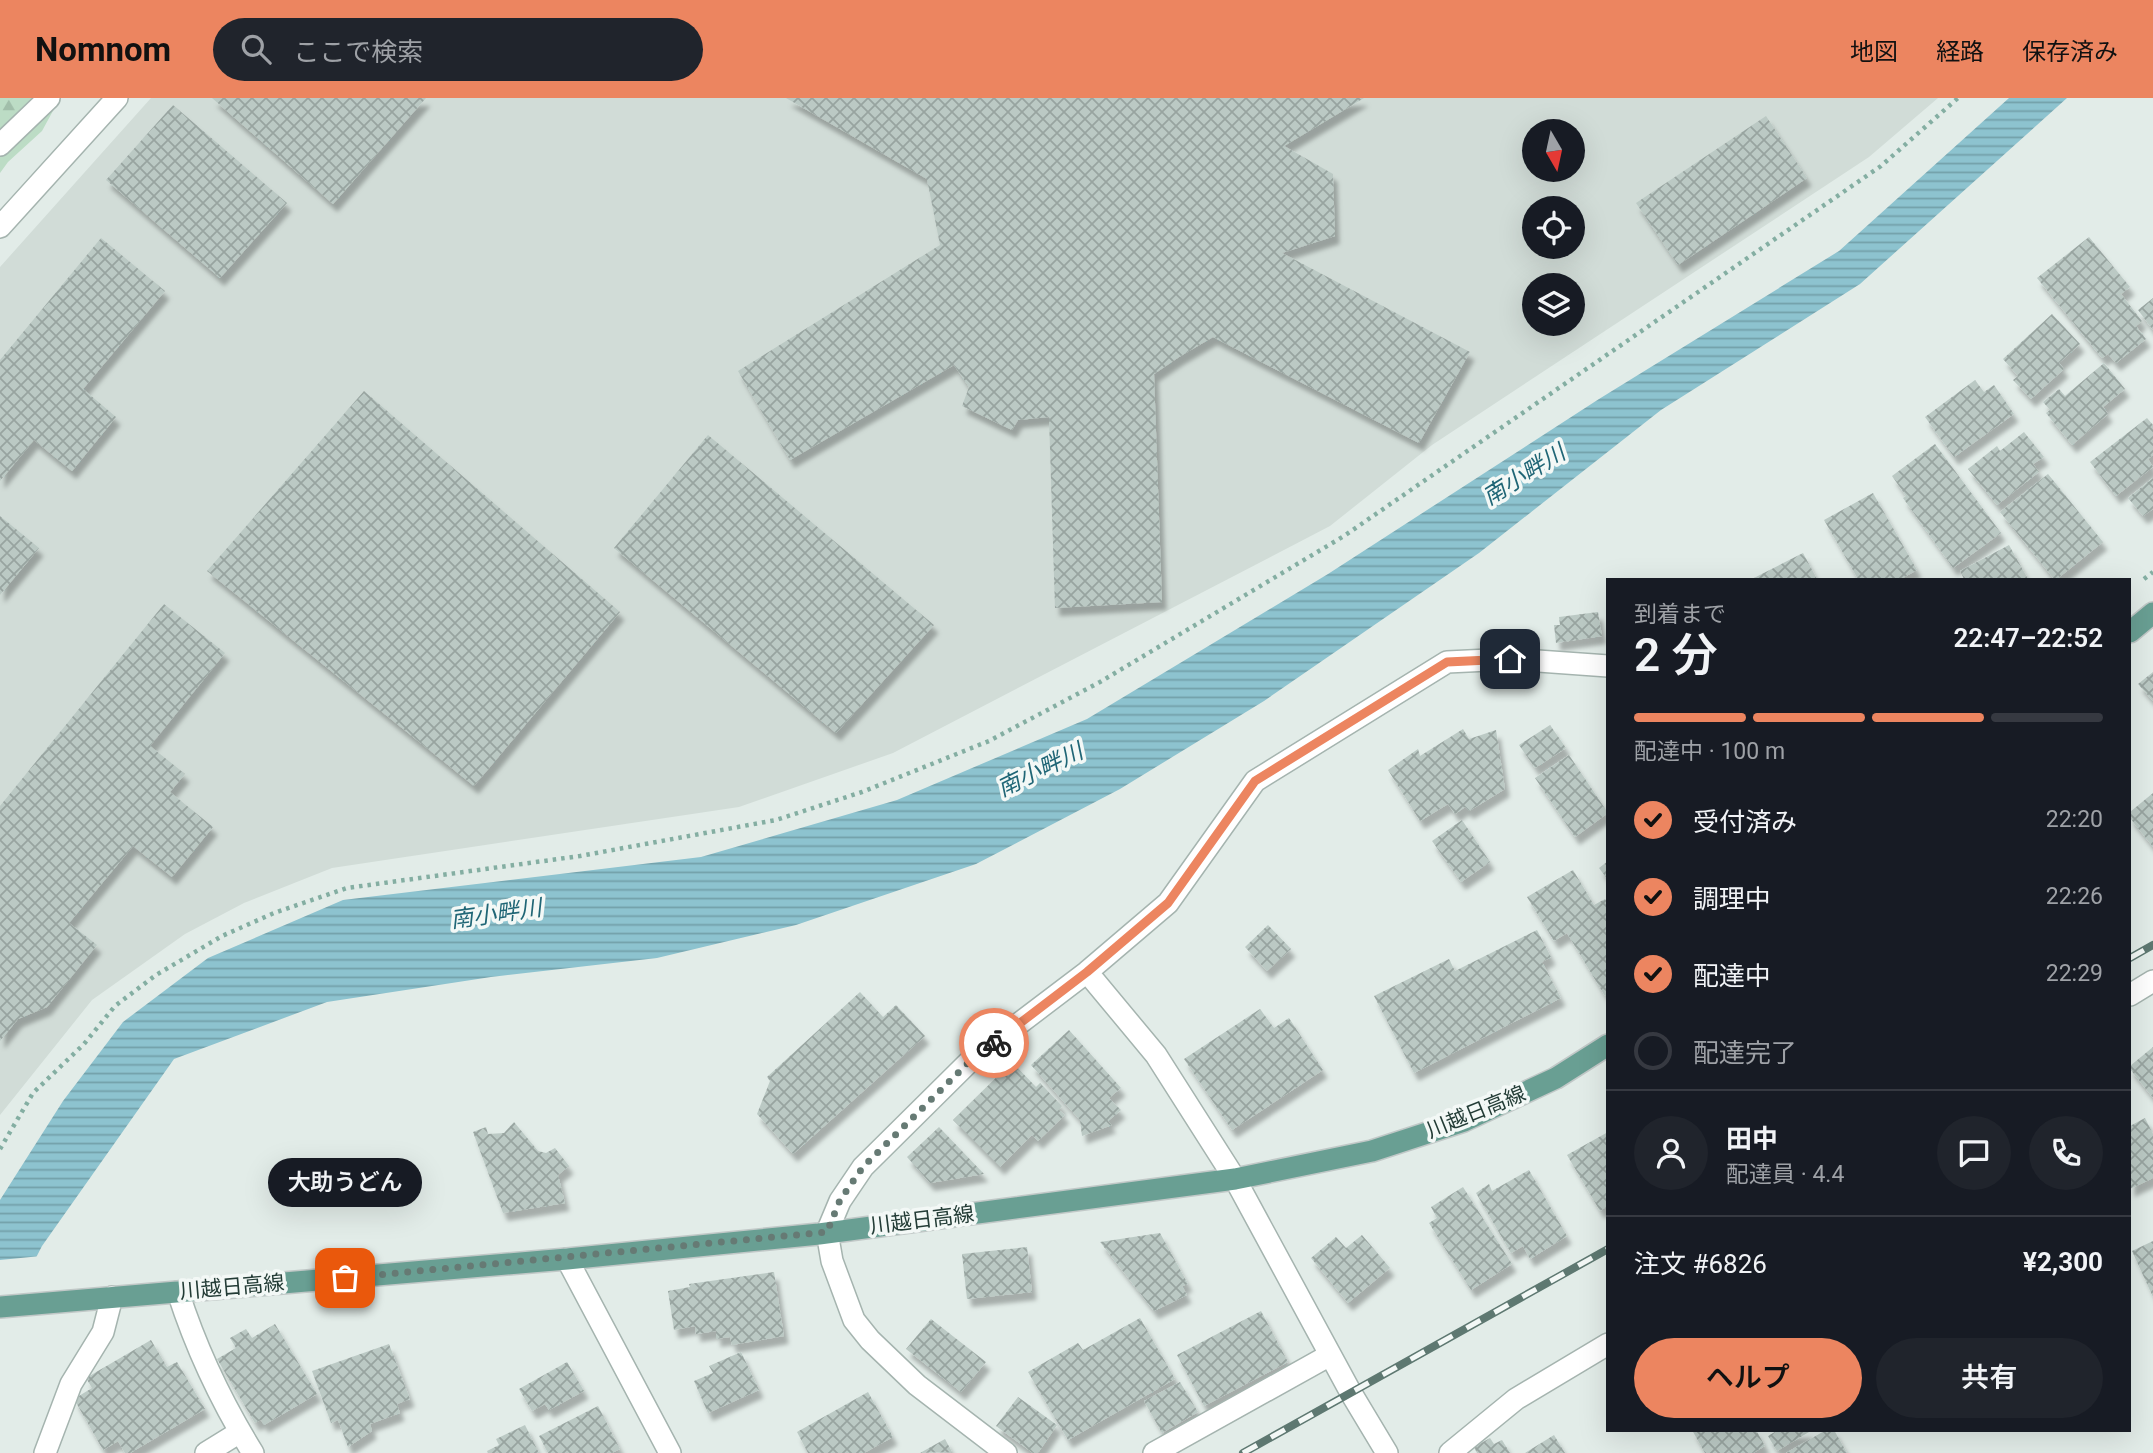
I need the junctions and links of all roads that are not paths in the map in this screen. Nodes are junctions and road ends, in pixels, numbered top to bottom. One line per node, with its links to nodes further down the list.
1 (49, 98): 3 (street)
2 (117, 98): 4 (street)
3 (0, 145)
4 (0, 227)
5 (2153, 612): 6 (main road)
6 (2131, 631)
7 (1606, 666): 8 (street)
8 (1087, 972): 12 (street); 13 (street)
9 (2153, 981): 10 (street)
10 (2131, 994)
11 (1606, 1046): 12 (main road, 川越日高線)
12 (1236, 1179): 13 (main road, 川越日高線); 19 (street)
13 (827, 1232): 14 (main road, 川越日高線); 25 (street)
14 (567, 1259): 15 (main road, 川越日高線); 24 (street)
15 (178, 1292): 16 (main road, 川越日高線); 20 (street)
16 (113, 1297): 17 (main road, 川越日高線); 21 (street)
17 (0, 1307)
18 (1606, 1346): 28 (street)
19 (1330, 1355): 26 (street); 27 (street)
20 (240, 1432): 22 (street); 23 (street)
21 (45, 1453)
22 (206, 1453)
23 (253, 1453)
24 (670, 1453)
25 (1006, 1453)
26 (1154, 1453)
27 (1387, 1453)
28 (1450, 1453)

